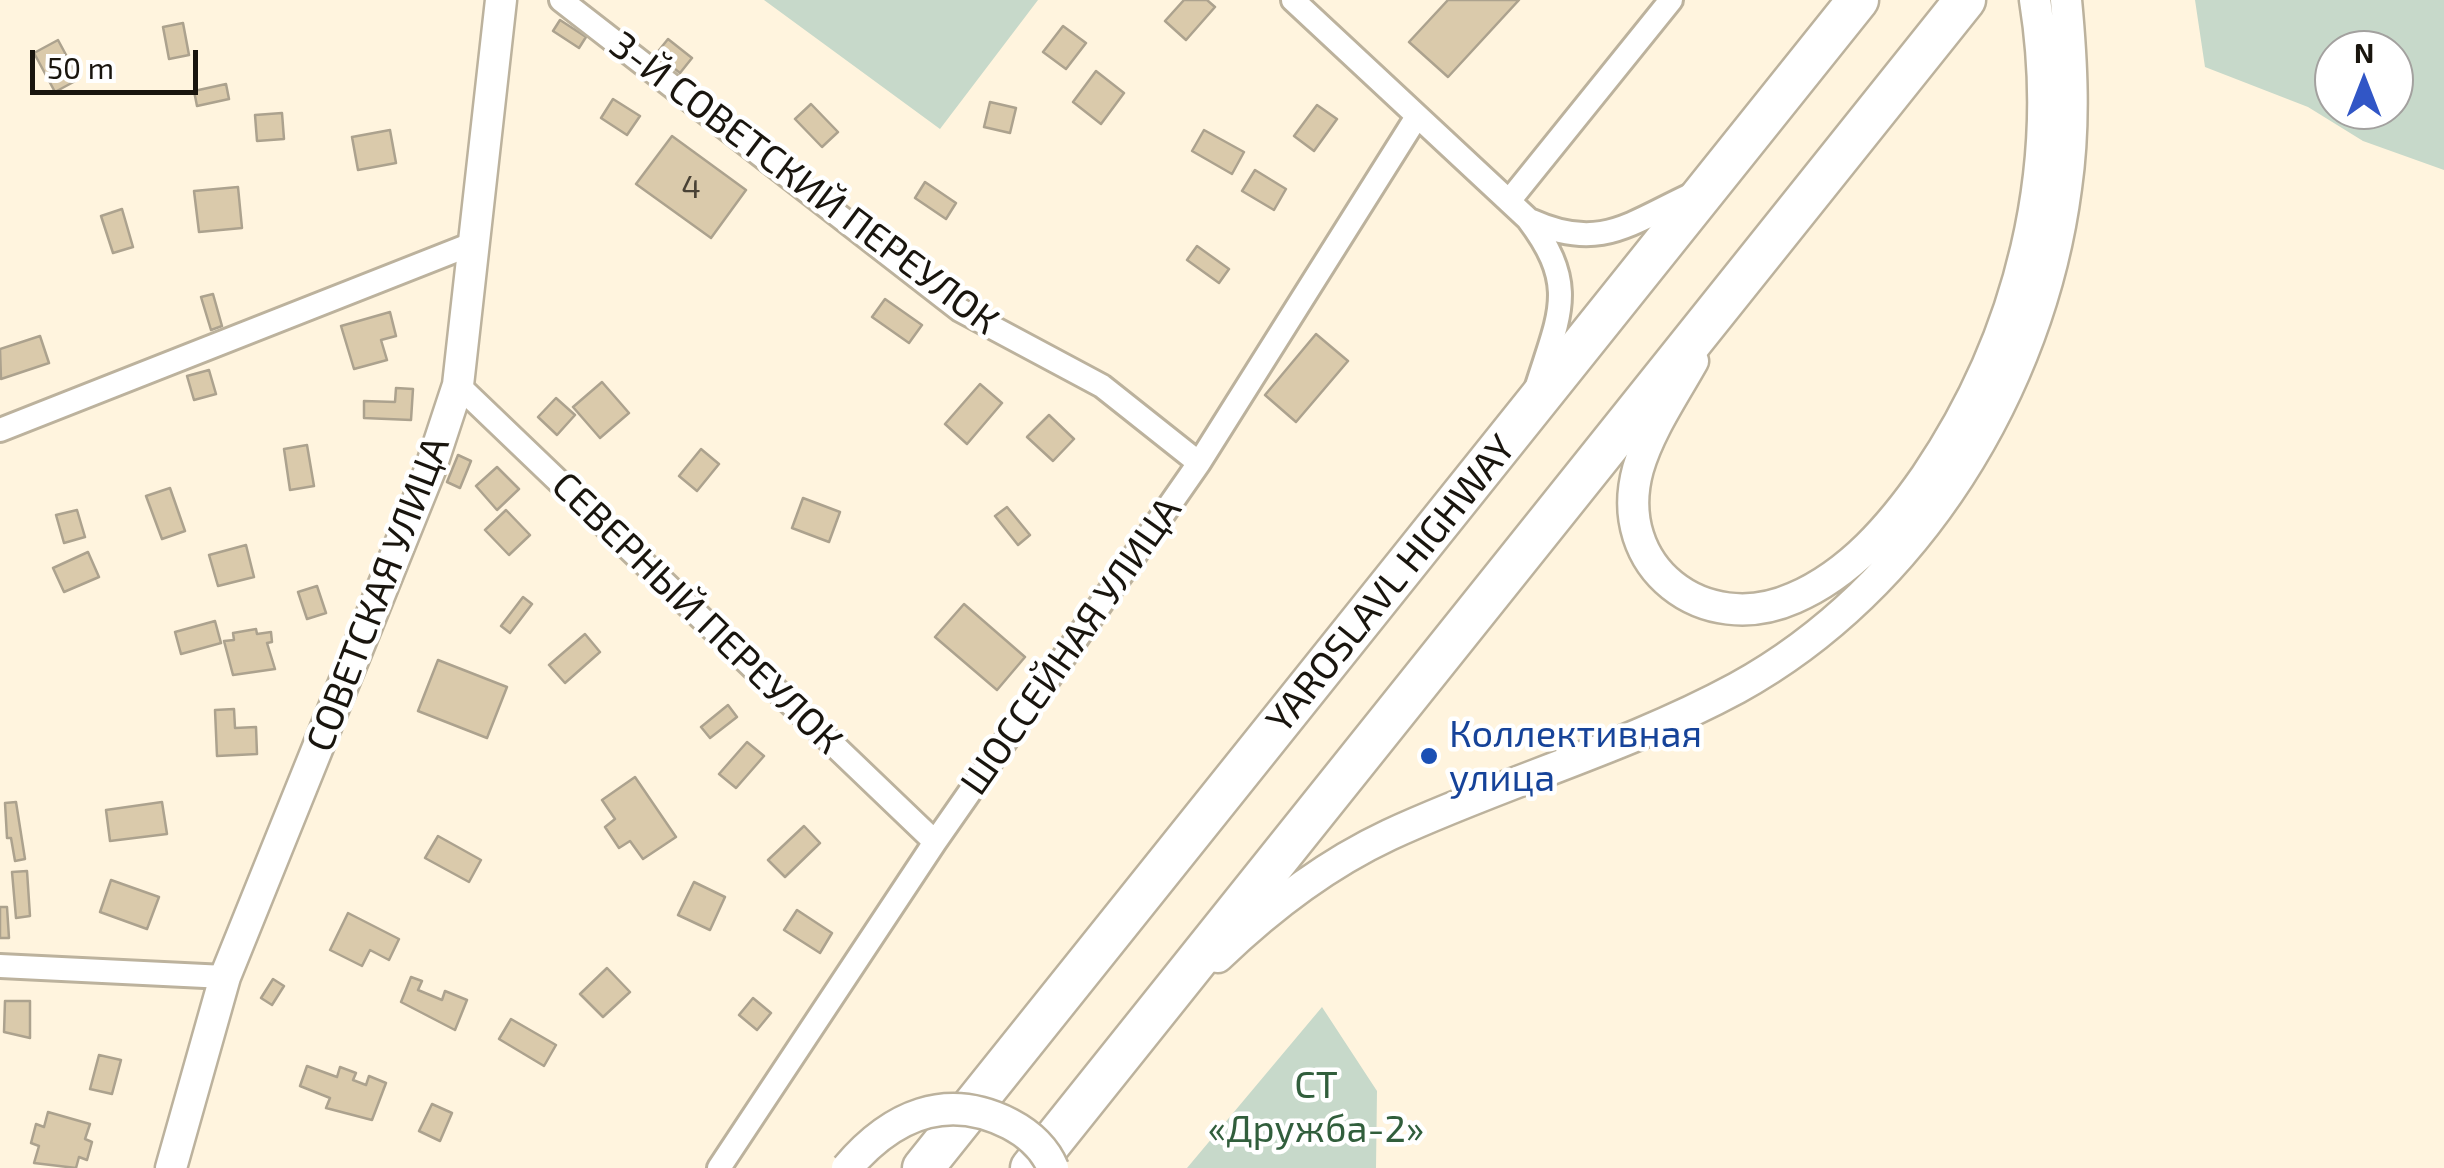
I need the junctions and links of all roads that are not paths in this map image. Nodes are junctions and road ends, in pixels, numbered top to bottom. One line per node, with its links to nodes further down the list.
1 (501, 0): 13 (main road, СОВЕТСКАЯ УЛИЦА)
2 (562, 0): 18 (street, 3-Й СОВЕТСКИЙ ПЕРЕУЛОК)
3 (1293, 0): 9 (street)
4 (1672, 0): 11 (street)
5 (1858, 0): 10 (highway, YAROSLAVL HIGHWAY)
6 (1965, 0): 14 (highway)
7 (2035, 0): 14 (main road)
8 (2066, 0): 22 (main road)
9 (1416, 118): 11 (street); 18 (street, ШОССЕЙНАЯ УЛИЦА)
10 (1710, 186): 12 (street); 16 (highway, YAROSLAVL HIGHWAY)
11 (1509, 201): 12 (street)
12 (1528, 219): 16 (street)
13 (472, 244): 15 (main road, СОВЕТСКАЯ УЛИЦА); 17 (street)
14 (1736, 284): 22 (highway)
15 (458, 384): 19 (street, СЕВЕРНЫЙ ПЕРЕУЛОК); 21 (main road, СОВЕТСКАЯ УЛИЦА)
16 (1528, 412): 26 (highway, YAROSLAVL HIGHWAY)
17 (0, 430)
18 (1198, 462): 19 (street, ШОССЕЙНАЯ УЛИЦА)
19 (934, 842): 24 (street, ШОССЕЙНАЯ УЛИЦА)
20 (0, 966): 21 (street)
21 (225, 977): 23 (main road, СОВЕТСКАЯ УЛИЦА)
22 (1134, 1040): 27 (highway)
23 (171, 1168)
24 (719, 1168)
25 (847, 1168): 28 (main road, bridge)
26 (923, 1168)
27 (1031, 1168)
28 (1053, 1168)

